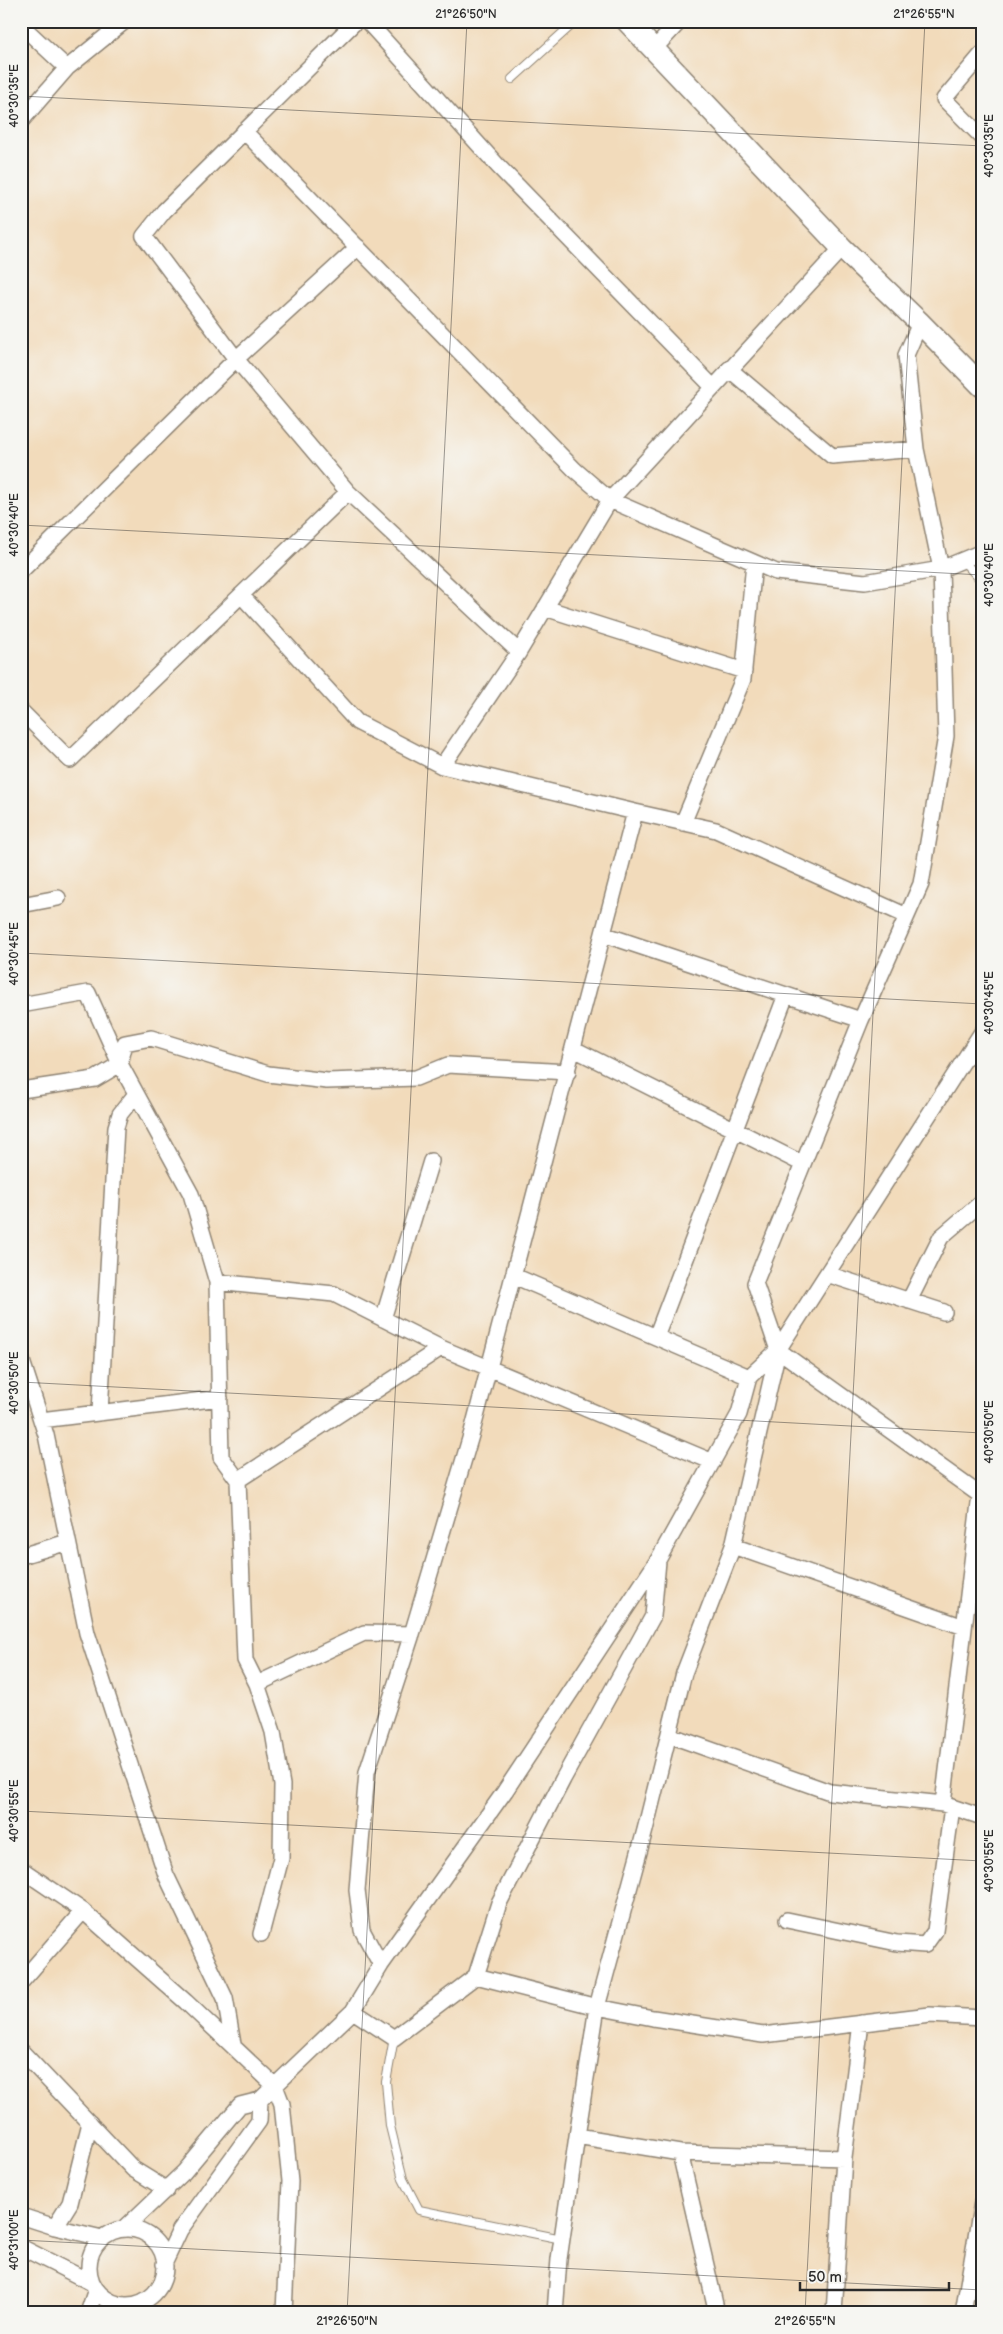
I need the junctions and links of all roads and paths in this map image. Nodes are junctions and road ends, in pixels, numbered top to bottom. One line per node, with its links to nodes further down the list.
1 (125, 21): 10 (street)
2 (356, 21): 13 (street)
3 (367, 21): 21 (street)
4 (576, 21): 11 (lane)
5 (627, 21): 8 (main road)
6 (680, 21): 8 (street)
7 (21, 25): 10 (street)
8 (654, 50): 16 (main road)
9 (982, 54): 14 (street)
10 (67, 68): 12 (street)
11 (512, 79)
12 (21, 121)
13 (244, 131): 15 (street); 18 (street)
14 (982, 137)
15 (358, 247): 18 (street); 24 (street)
16 (842, 248): 17 (main road); 19 (street)
17 (920, 323): 20 (main road); 22 (street)
18 (236, 360): 23 (street); 29 (street)
19 (729, 369): 21 (street); 22 (street)
20 (979, 379)
21 (713, 387): 24 (street)
22 (916, 449): 28 (street)
23 (348, 492): 31 (street); 33 (street)
24 (610, 500): 27 (street); 32 (street)
25 (982, 552): 26 (street)
26 (962, 560): 28 (street); 30 (lane)
27 (754, 563): 28 (street); 34 (street)
28 (940, 569): 41 (street)
29 (21, 571)
30 (982, 580)
31 (241, 595): 35 (street); 36 (street)
32 (545, 608): 33 (street); 34 (street)
33 (519, 652): 36 (street)
34 (744, 671): 38 (street)
35 (21, 710)
36 (442, 766): 37 (street)
37 (635, 812): 38 (street); 42 (street)
38 (683, 823): 41 (street)
39 (58, 898): 40 (street)
40 (21, 905)
41 (907, 916): 45 (street)
42 (603, 934): 43 (street); 47 (street)
43 (786, 995): 45 (street); 52 (street)
44 (21, 1005): 48 (street)
45 (862, 1020): 54 (street)
46 (982, 1032): 56 (street)
47 (574, 1049): 49 (street); 52 (street)
48 (120, 1064): 49 (street); 50 (street); 51 (street)
49 (568, 1072): 57 (street)
50 (21, 1090)
51 (136, 1094): 58 (street); 69 (street)
52 (735, 1130): 54 (street); 62 (street)
53 (431, 1161): 61 (street)
54 (804, 1164): 64 (street)
55 (982, 1202): 59 (street)
56 (827, 1274): 59 (street); 64 (street)
57 (514, 1276): 62 (street); 66 (street)
58 (217, 1282): 61 (street); 68 (street)
59 (909, 1301): 60 (street)
60 (944, 1312)
61 (383, 1319): 63 (street)
62 (656, 1337): 67 (street)
63 (441, 1348): 66 (street); 72 (street)
64 (778, 1350): 67 (street); 74 (street); 77 (street)
65 (21, 1358): 70 (street)
66 (489, 1368): 71 (street); 78 (street)
67 (749, 1377): 71 (street)
68 (220, 1398): 69 (street); 72 (street)
69 (100, 1412): 70 (street)
70 (41, 1420): 73 (street)
71 (713, 1462): 76 (street)
72 (238, 1480): 79 (street)
73 (68, 1542): 75 (street); 95 (street)
74 (733, 1546): 77 (street); 80 (street)
75 (21, 1556)
76 (658, 1560): 87 (street); 88 (street)
77 (964, 1626): 81 (street)
78 (412, 1634): 79 (street); 87 (street)
79 (257, 1684): 86 (street)
80 (669, 1734): 81 (street); 90 (street)
81 (948, 1805): 82 (street); 85 (street)
82 (982, 1817)
83 (21, 1869): 84 (street)
84 (82, 1911): 89 (street); 95 (street)
85 (787, 1920)
86 (261, 1934)
87 (381, 1965): 91 (street)
88 (476, 1976): 90 (street); 94 (street)
89 (21, 1982)
90 (597, 2008): 93 (street); 100 (street)
91 (353, 2011): 94 (street); 97 (street)
92 (982, 2018): 93 (street)
93 (861, 2023): 102 (street)
94 (394, 2038): 109 (lane)
95 (233, 2044): 97 (street)
96 (21, 2051): 99 (street)
97 (275, 2086): 98 (street); 115 (street)
98 (260, 2100): 103 (street); 111 (street)
99 (90, 2123): 103 (street); 106 (street)
100 (577, 2136): 101 (street); 109 (street)
101 (680, 2153): 102 (street); 117 (street)
102 (844, 2158): 118 (street)
103 (167, 2190): 107 (street)
104 (982, 2202): 119 (street)
105 (21, 2216): 106 (street)
106 (55, 2227): 108 (street)
107 (125, 2228): 108 (street); 111 (street)
108 (102, 2238): 112 (street)
109 (562, 2239): 116 (street)
110 (21, 2247): 112 (street)
111 (164, 2264): 113 (street)
112 (94, 2286): 113 (street); 114 (street)
113 (137, 2308)
114 (88, 2313)
115 (284, 2313)
116 (555, 2313)
117 (717, 2313)
118 (834, 2313)
119 (962, 2313)

